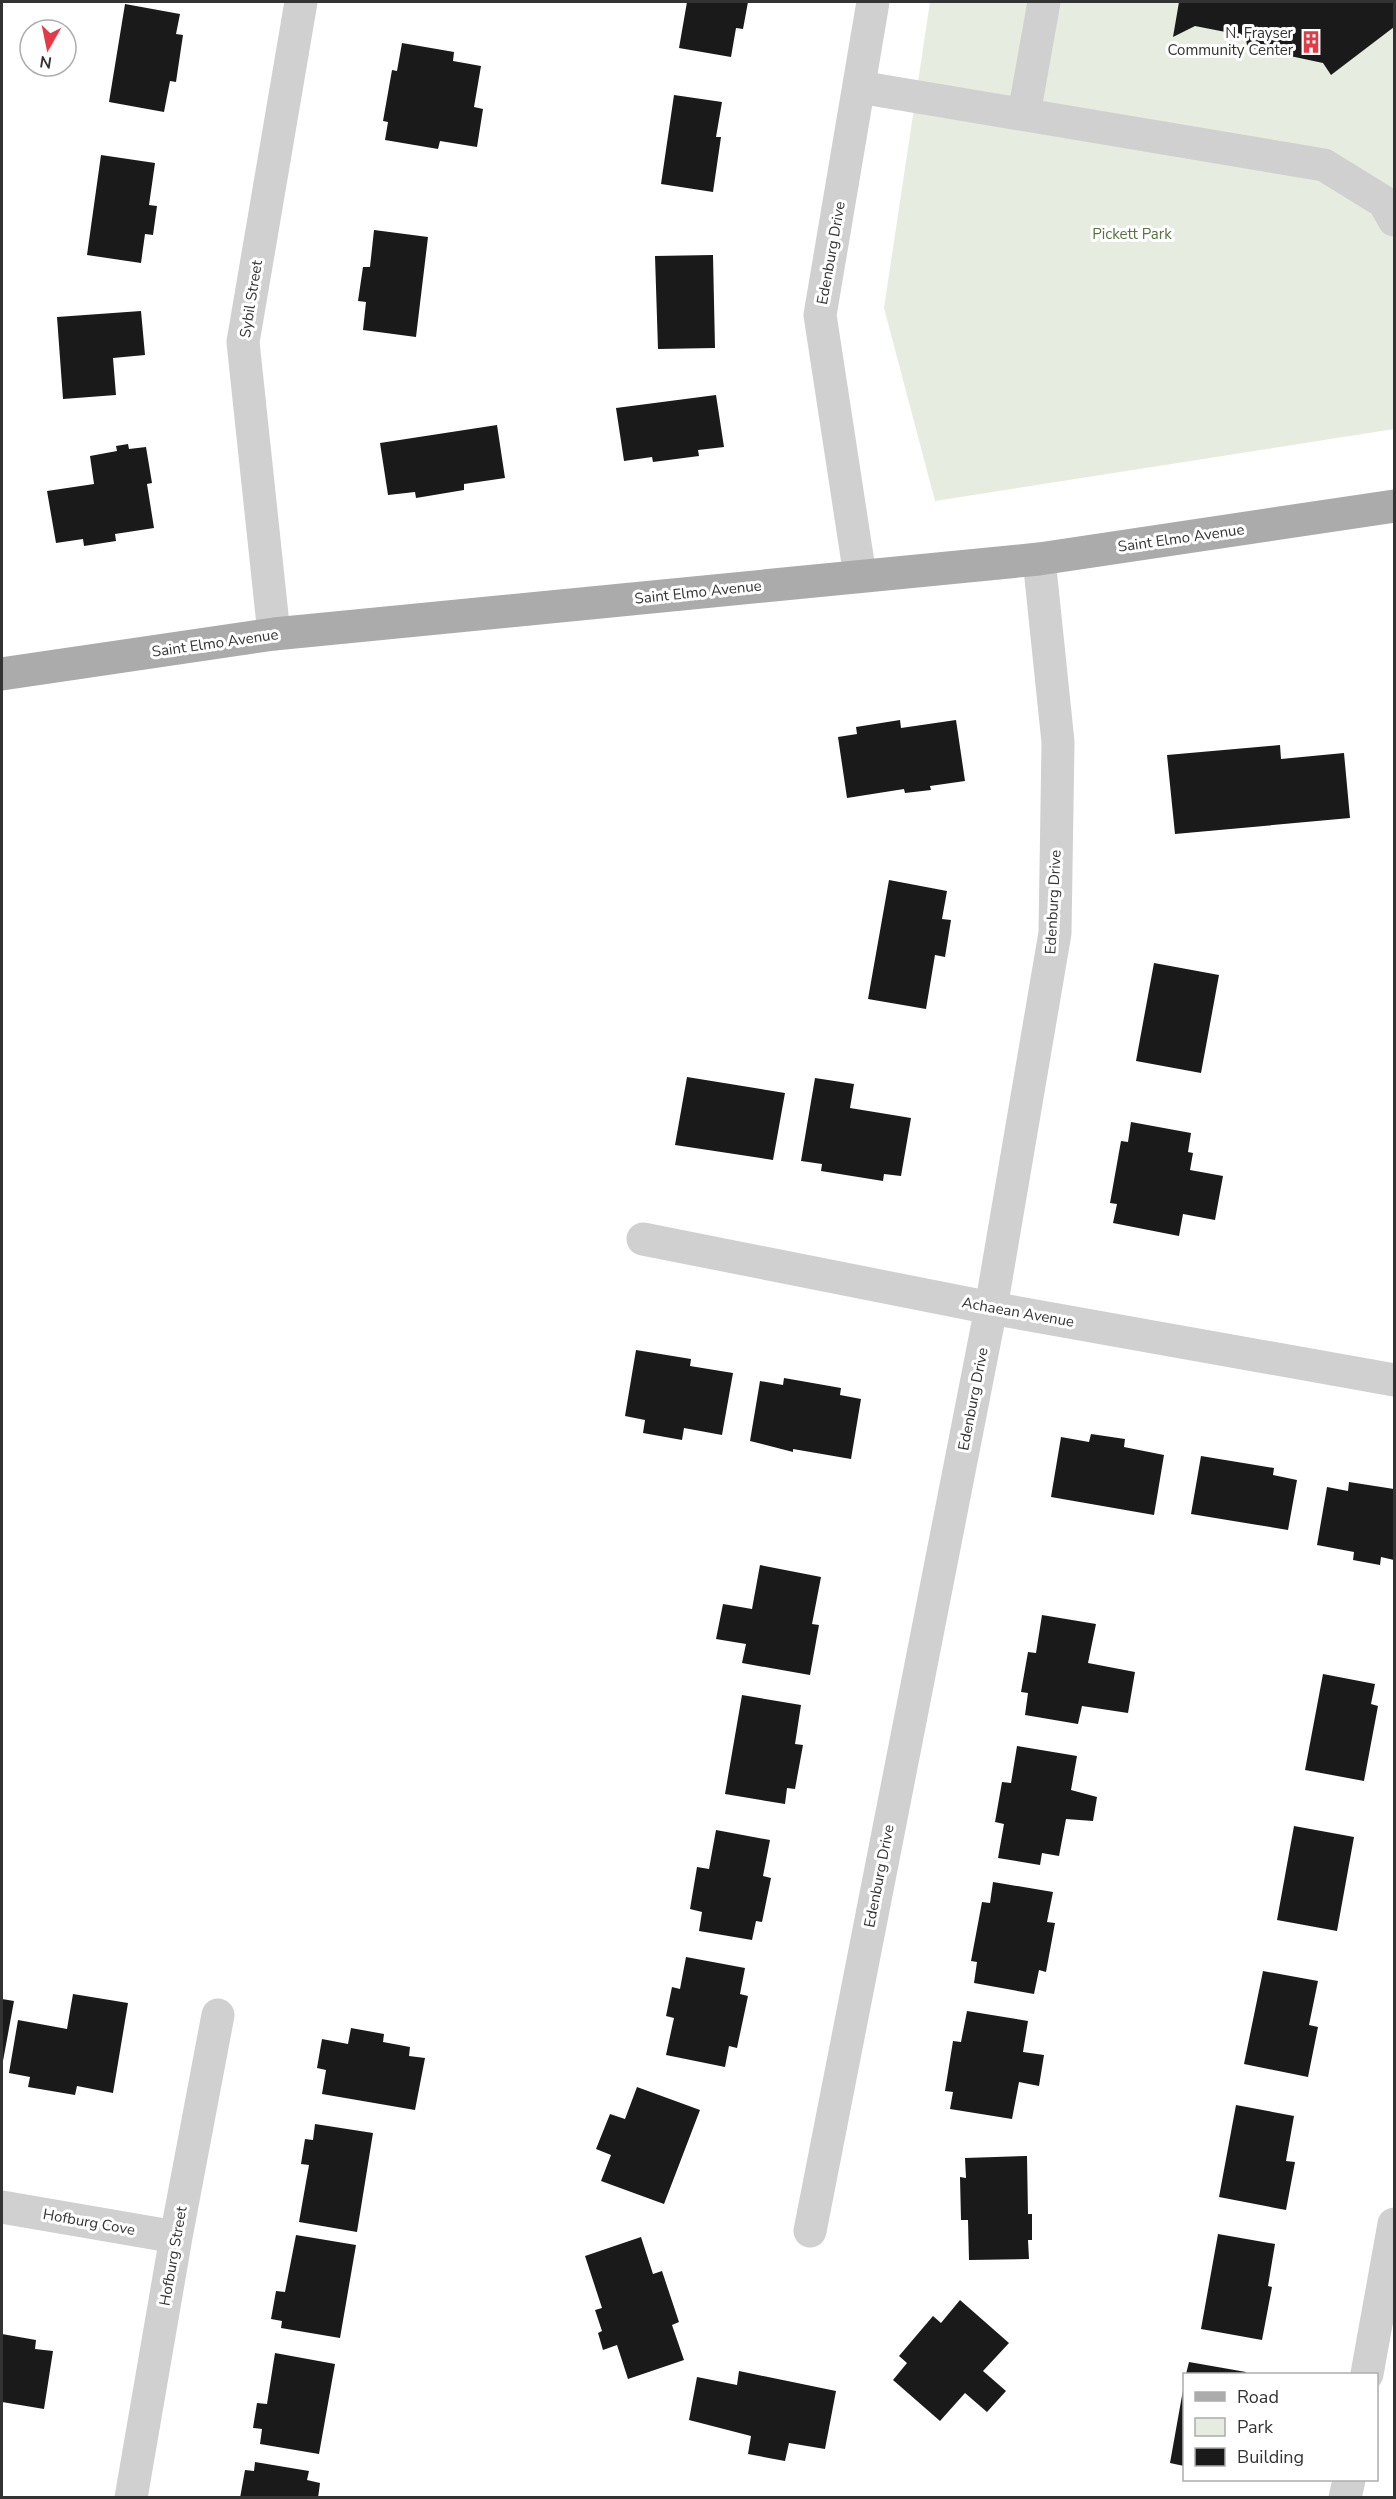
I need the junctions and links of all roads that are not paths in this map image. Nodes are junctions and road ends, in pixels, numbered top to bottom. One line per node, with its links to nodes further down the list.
1 (301, 2): 10 (street, Sybil Street)
2 (873, 2): 4 (street, Edenburg Drive)
3 (1044, 2): 5 (street)
4 (858, 87): 5 (street); 9 (street, Edenburg Drive)
5 (1024, 114): 6 (street)
6 (1391, 205)
7 (1395, 506): 8 (main road, Saint Elmo Avenue)
8 (1039, 559): 9 (main road, Saint Elmo Avenue); 13 (street, Edenburg Drive)
9 (860, 576): 10 (main road, Saint Elmo Avenue)
10 (274, 634): 11 (main road, Saint Elmo Avenue)
11 (2, 674)
12 (643, 1239): 13 (street, Achaean Avenue)
13 (991, 1308): 14 (street, Achaean Avenue); 18 (street, Edenburg Drive)
14 (1395, 1380)
15 (218, 2015): 19 (street, Hofburg Street)
16 (2, 2207): 19 (street, Hofburg Cove)
17 (1395, 2224): 20 (street)
18 (810, 2231)
19 (176, 2237): 22 (street, Hofburg Street)
20 (1367, 2373)
21 (1348, 2481): 23 (street)
22 (131, 2498)
23 (1345, 2498)

